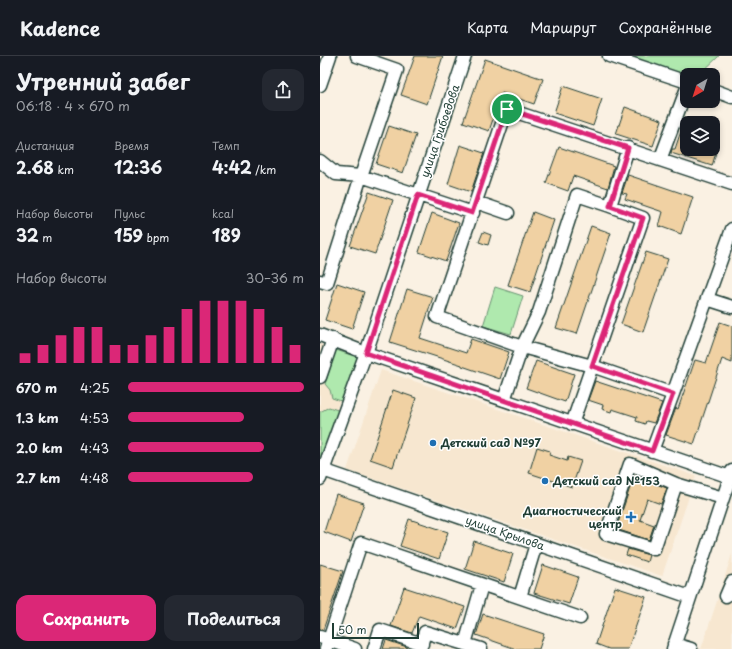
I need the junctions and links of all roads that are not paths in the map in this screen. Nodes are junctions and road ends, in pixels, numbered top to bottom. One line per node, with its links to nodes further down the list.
1 (330, 56): 6 (street)
2 (357, 56): 13 (street)
3 (465, 56): 15 (street, улица Грибоедова)
4 (609, 56): 5 (street)
5 (680, 80)
6 (320, 85)
7 (720, 93): 8 (street)
8 (732, 97)
9 (680, 107): 11 (street)
10 (628, 148): 11 (street); 16 (street); 17 (street)
11 (660, 160): 14 (street)
12 (320, 161): 13 (street)
13 (361, 176): 15 (street); 20 (street)
14 (732, 184)
15 (418, 195): 17 (street); 26 (street, улица Грибоедова)
16 (610, 206): 25 (street); 27 (street)
17 (474, 207): 18 (street); 25 (street)
18 (508, 213)
19 (732, 229): 21 (street)
20 (320, 281)
21 (707, 299): 22 (street); 29 (street)
22 (732, 307)
23 (320, 335): 24 (street)
24 (333, 339): 26 (street); 28 (street)
25 (522, 347): 27 (street); 30 (street)
26 (366, 353): 30 (street); 33 (street, улица Грибоедова)
27 (592, 366): 29 (street); 31 (street)
28 (320, 377)
29 (673, 394): 32 (street)
30 (504, 400): 31 (street)
31 (572, 424): 32 (street)
32 (652, 451): 34 (street)
33 (321, 473): 37 (street, улица Крылова)
34 (731, 474): 36 (street)
35 (676, 484): 35 (street); 36 (street)
36 (723, 498): 42 (street)
37 (536, 544): 41 (street); 42 (street, улица Крылова)
38 (732, 582): 40 (street)
39 (482, 584): 41 (street); 44 (street); 45 (street)
40 (726, 596)
41 (520, 597): 43 (street)
42 (690, 597): 47 (street)
43 (580, 618)
44 (325, 642): 48 (street)
45 (465, 644): 46 (street); 50 (street)
46 (421, 646): 49 (street)
47 (674, 646): 51 (street)
48 (355, 649)
49 (374, 649)
50 (481, 649)
51 (691, 649)

